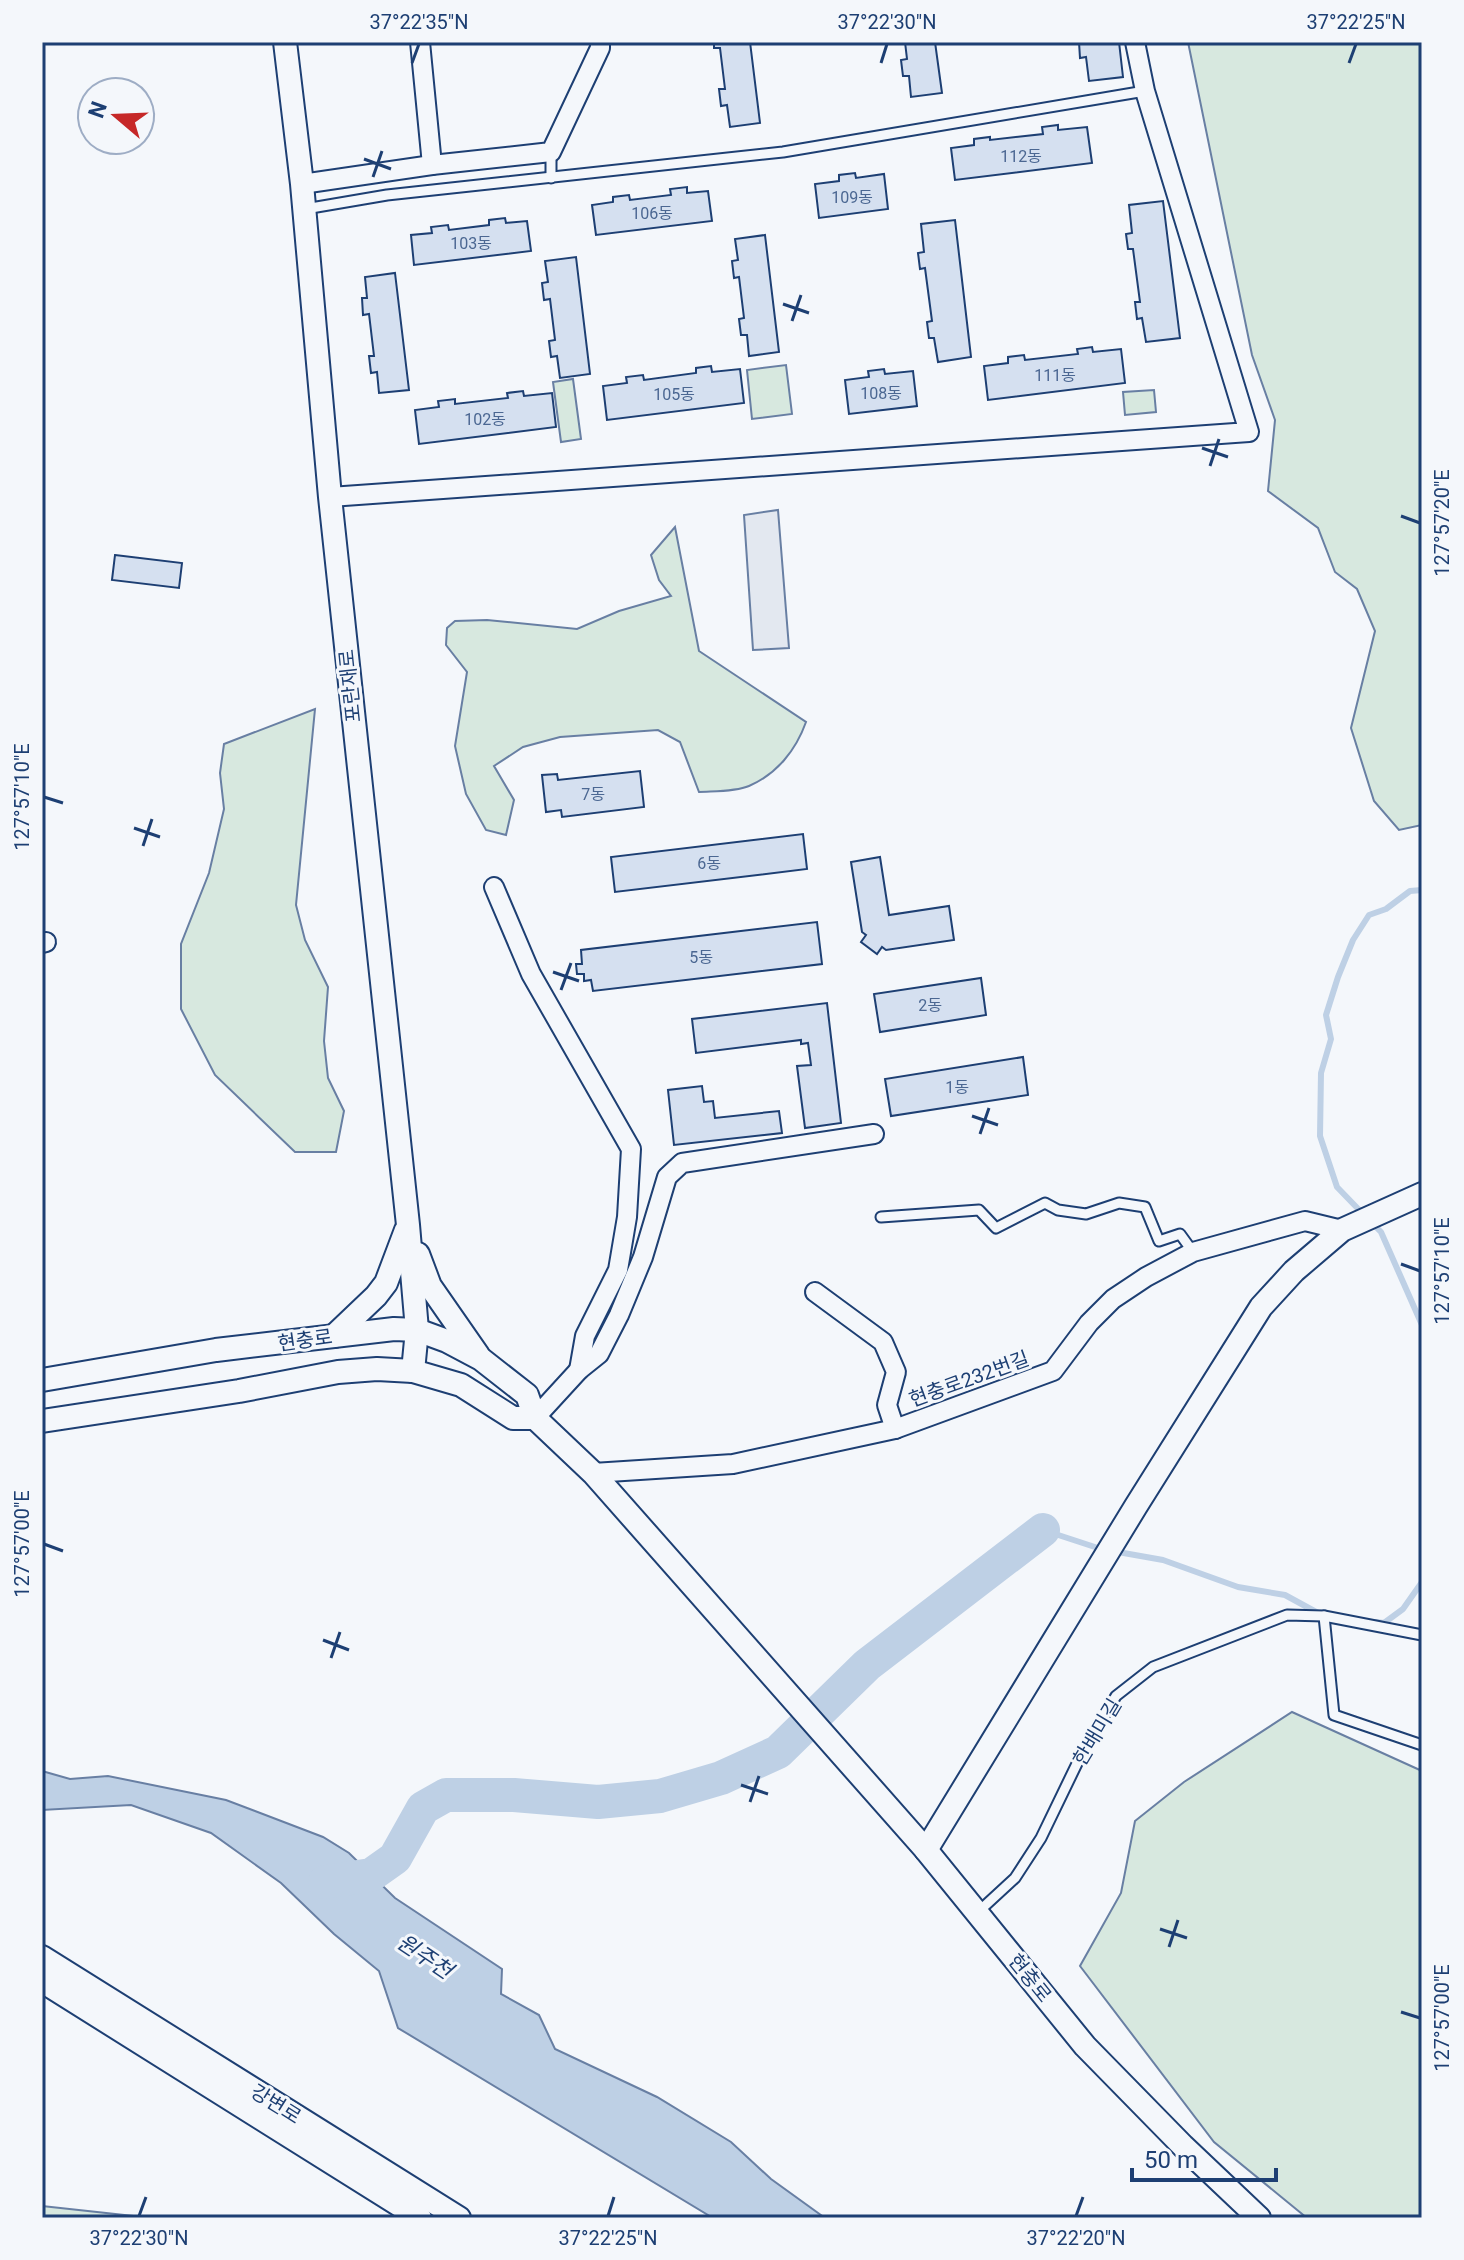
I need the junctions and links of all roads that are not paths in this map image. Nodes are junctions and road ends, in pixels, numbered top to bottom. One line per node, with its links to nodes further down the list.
1 (285, 42): 9 (street, 포란재로)
2 (420, 42): 7 (street)
3 (600, 42): 6 (street)
4 (1135, 42): 5 (street)
5 (1145, 91): 8 (lane); 11 (street)
6 (551, 152): 7 (street); 8 (lane)
7 (432, 165): 9 (street)
8 (551, 178): 10 (lane)
9 (302, 184): 10 (street, 포란재로)
10 (304, 210): 11 (street, 포란재로)
11 (330, 497): 16 (street, 포란재로)
12 (494, 887): 23 (street)
13 (874, 1134): 23 (street)
14 (1422, 1194): 17 (street)
15 (881, 1217): 18 (lane)
16 (408, 1225): 20 (street, 포란재로); 21 (street); 22 (street)
17 (1346, 1228): 18 (street, 현충로232번길); 33 (street)
18 (1193, 1252): 28 (street, 현충로232번길)
19 (815, 1292): 28 (street, 현충로232번길)
20 (417, 1330): 21 (street, 현충로); 22 (street, 현충로); 24 (street, 포란재로)
21 (334, 1336): 25 (street, 현충로)
22 (481, 1359): 26 (street, 현충로)
23 (579, 1370): 26 (street)
24 (413, 1371): 26 (street, 현충로); 27 (street, 현충로)
25 (42, 1380)
26 (535, 1418): 29 (street, 현충로)
27 (42, 1421)
28 (895, 1429): 29 (street, 현충로232번길)
29 (593, 1473): 33 (street, 현충로)
30 (1324, 1616): 31 (lane, 한배미길); 32 (lane); 34 (lane, 한배미길)
31 (1422, 1635)
32 (1422, 1745)
33 (926, 1850): 34 (street, 현충로)
34 (977, 1913): 39 (street, 현충로)
35 (42, 1957): 38 (street, 강변로)
36 (42, 1981): 37 (street, 강변로)
37 (420, 2218)
38 (459, 2218)
39 (1259, 2218)

